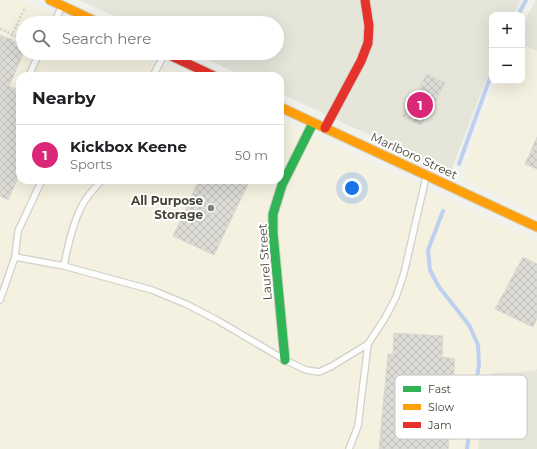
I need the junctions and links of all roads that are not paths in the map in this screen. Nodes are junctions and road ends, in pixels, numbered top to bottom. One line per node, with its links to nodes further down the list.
1 (50, 0): 3 (street)
2 (365, 0): 14 (street)
3 (62, 6): 4 (lane); 5 (street)
4 (57, 16)
5 (84, 16)
6 (36, 60): 9 (lane)
7 (161, 60): 10 (lane)
8 (180, 60): 11 (street)
9 (31, 72)
10 (155, 72)
11 (205, 72)
12 (284, 109): 13 (street, Marlboro Street)
13 (313, 123): 14 (street, Marlboro Street); 16 (street, Laurel Street)
14 (325, 128): 15 (street, Marlboro Street)
15 (426, 175): 20 (street, Marlboro Street); 24 (lane)
16 (284, 181)
17 (40, 184): 21 (lane)
18 (99, 184): 22 (lane)
19 (282, 184): 25 (street, Laurel Street)
20 (537, 227)
21 (14, 257): 22 (lane); 23 (lane)
22 (64, 266): 25 (lane)
23 (0, 300)
24 (368, 344): 25 (lane); 26 (lane)
25 (285, 360)
26 (349, 449)

